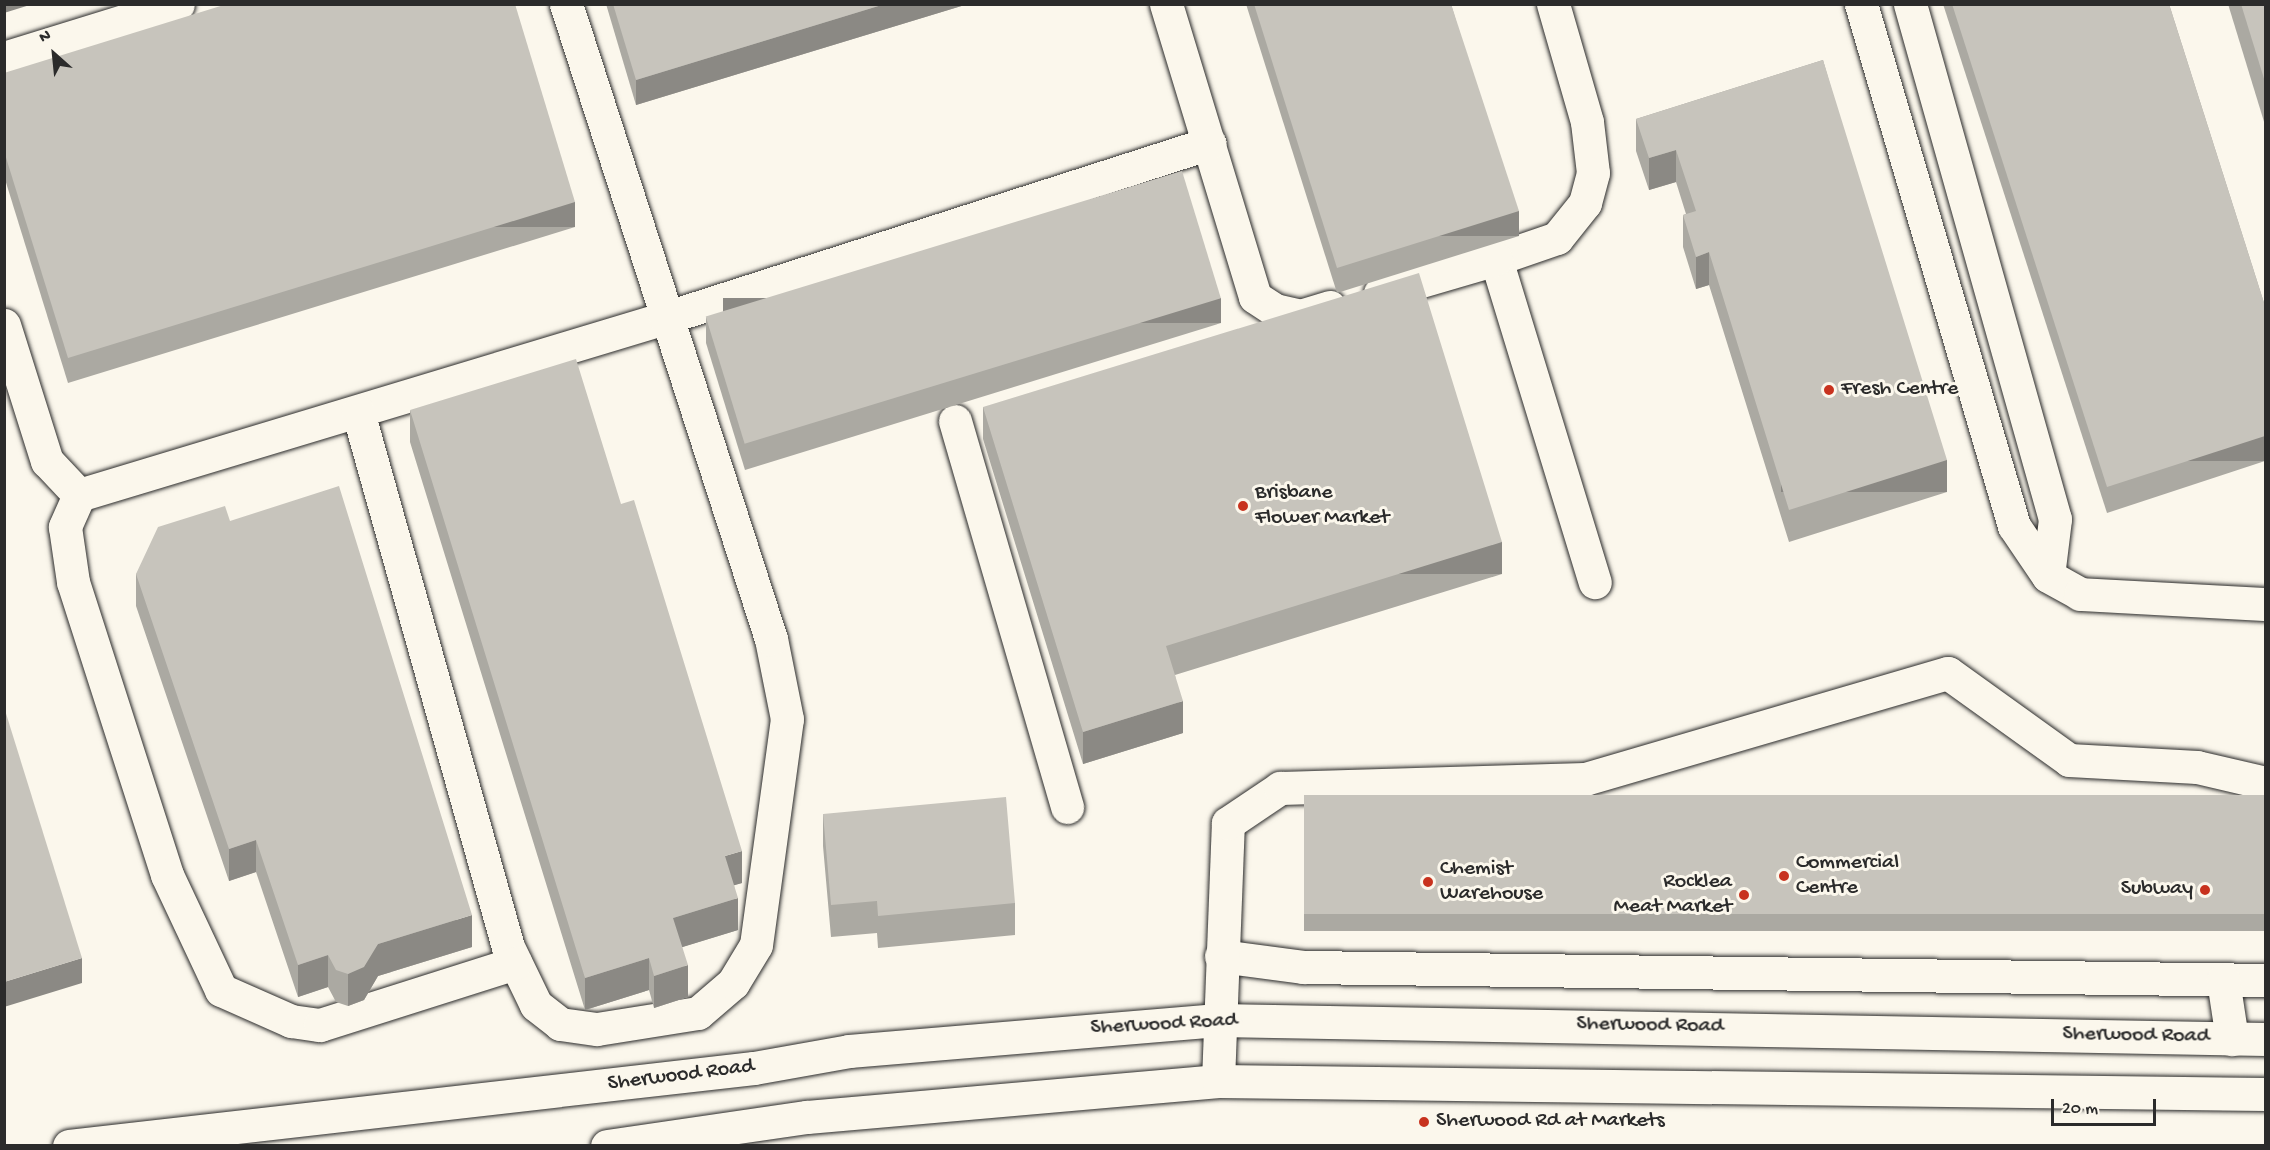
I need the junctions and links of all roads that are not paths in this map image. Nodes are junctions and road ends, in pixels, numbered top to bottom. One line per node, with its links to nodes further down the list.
1 (178, 4): 7 (main road)
2 (566, 4): 10 (main road)
3 (1166, 4): 8 (main road)
4 (1552, 4): 9 (main road)
5 (1861, 4): 15 (main road)
6 (1910, 4): 15 (main road)
7 (4, 58)
8 (1210, 143): 9 (main road); 10 (main road)
9 (1496, 259): 16 (main road)
10 (665, 318): 12 (main road); 21 (main road)
11 (4, 325): 14 (main road)
12 (358, 412): 14 (main road); 21 (main road)
13 (955, 421): 19 (main road)
14 (79, 495): 21 (main road)
15 (2048, 576): 17 (main road)
16 (1594, 582)
17 (2265, 604)
18 (2265, 783): 20 (main road)
19 (1067, 807)
20 (1221, 956): 22 (main road); 24 (main road)
21 (515, 963)
22 (2223, 980): 23 (main road); 25 (main road)
23 (2265, 980)
24 (1218, 1020): 25 (main road, Sherwood Road); 27 (main road); 29 (main road, Sherwood Road)
25 (2232, 1039): 26 (main road, Sherwood Road)
26 (2265, 1039)
27 (1218, 1081): 28 (main road); 30 (main road)
28 (2265, 1094)
29 (69, 1146)
30 (607, 1146)

